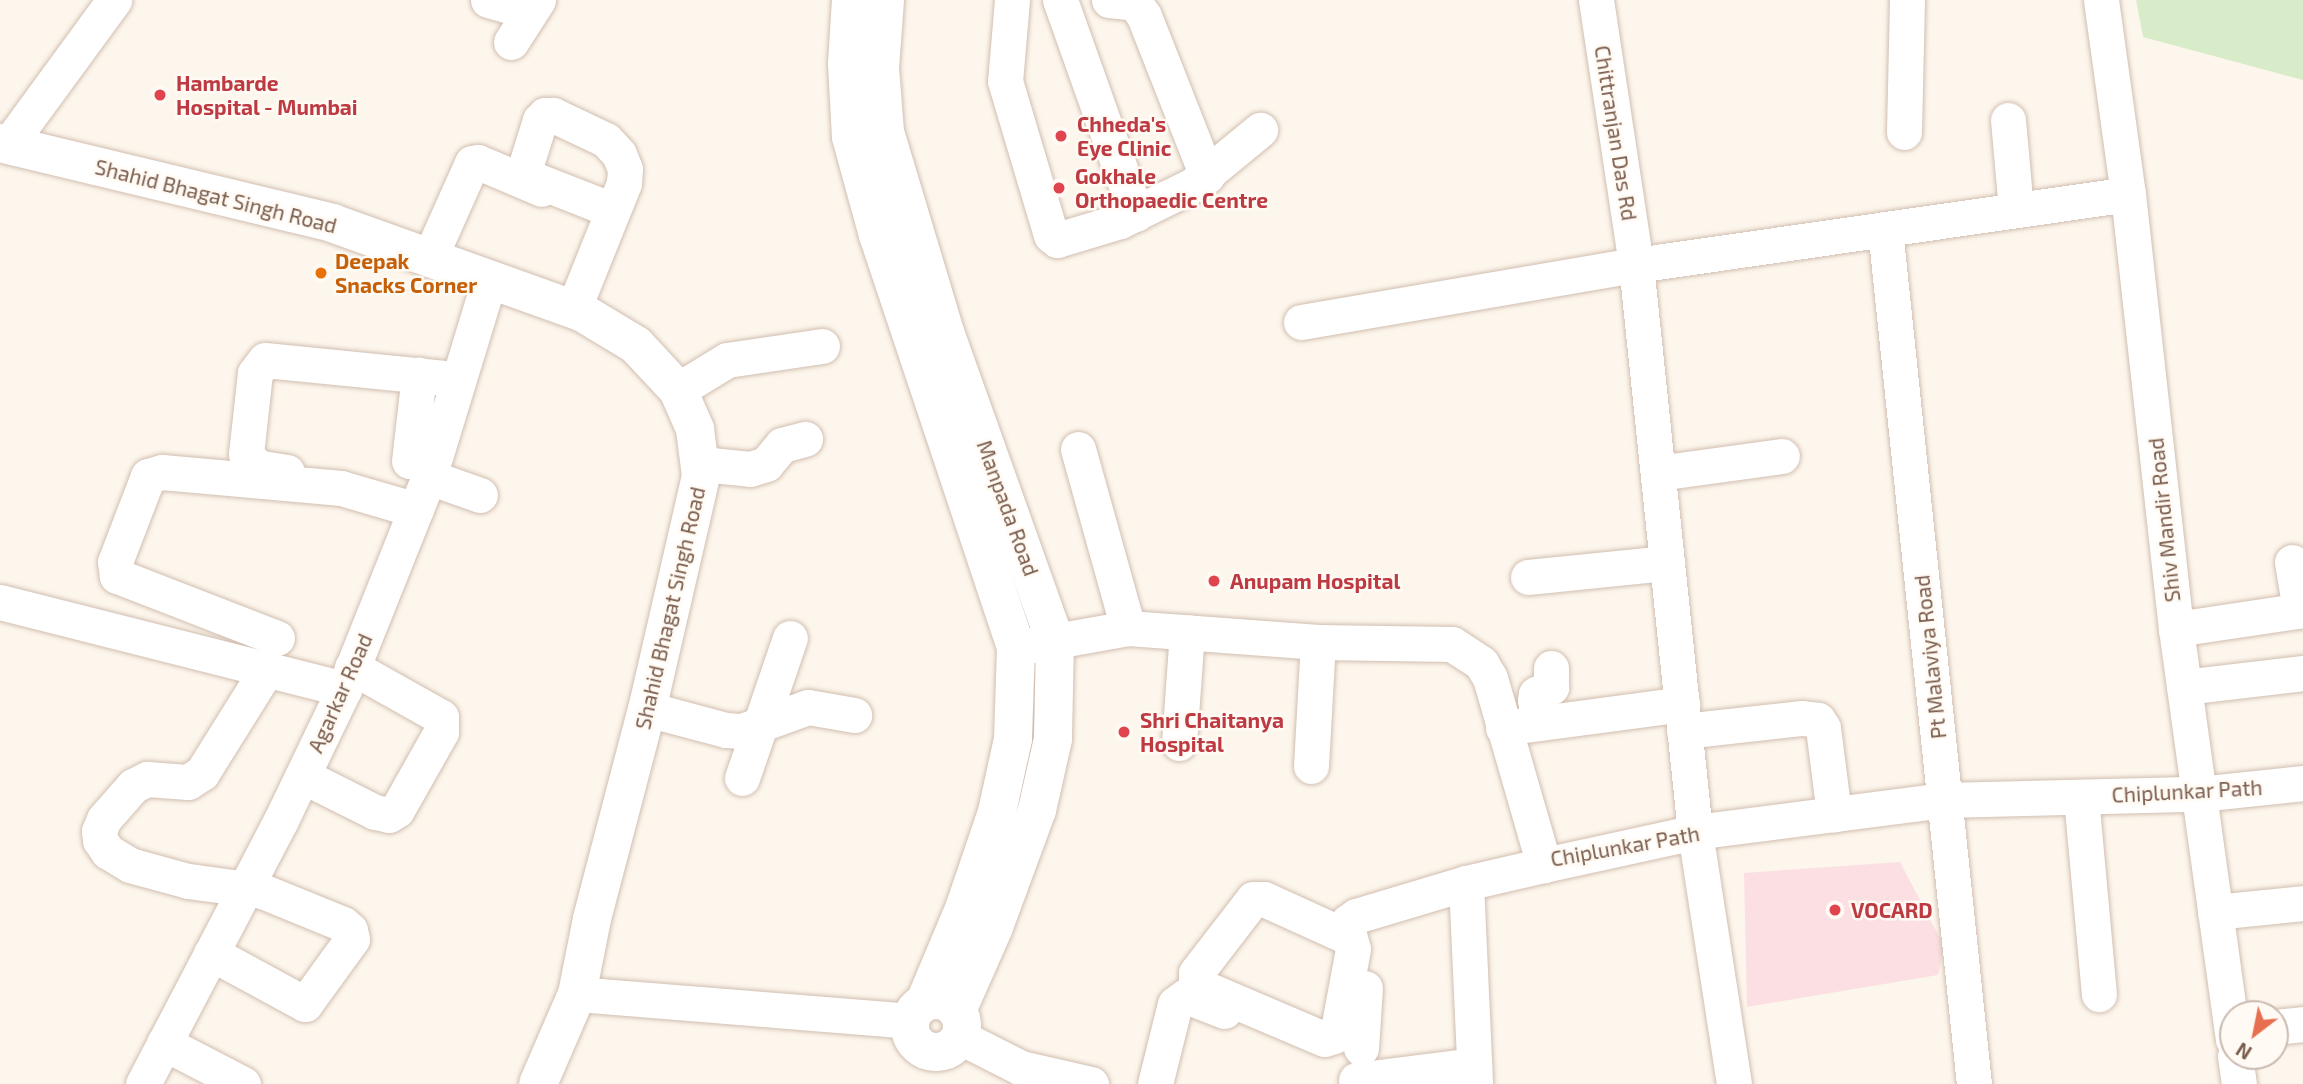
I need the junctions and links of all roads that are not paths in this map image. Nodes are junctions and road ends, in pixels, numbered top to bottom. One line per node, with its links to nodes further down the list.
1 (114, 0): 17 (street)
2 (488, 0): 3 (street)
3 (525, 0)
4 (538, 0): 13 (street)
5 (851, 0): 52 (street, Manpada Road)
6 (885, 0): 50 (street, Manpada Road)
7 (1012, 0): 22 (street)
8 (1060, 0): 22 (street)
9 (1109, 0): 18 (street)
10 (1596, 0): 25 (street, Chittranjan Das Rd)
11 (1908, 0): 16 (street)
12 (2101, 0): 19 (street, Shiv Mandir Road)
13 (511, 42)
14 (2008, 120): 21 (street)
15 (1260, 130): 18 (street)
16 (1905, 132)
17 (4, 144): 24 (street, Shahid Bhagat Singh Road)
18 (1208, 176): 22 (street)
19 (2128, 194): 21 (street); 47 (street, Shiv Mandir Road)
20 (612, 210): 27 (street)
21 (2016, 210): 23 (street)
22 (1136, 214)
23 (1885, 229): 25 (street); 72 (street, Pt Malaviya Road)
24 (429, 259): 26 (street, Shahid Bhagat Singh Road); 27 (street)
25 (1636, 265): 28 (street); 37 (street, Chittranjan Das Rd)
26 (489, 281): 27 (street, Shahid Bhagat Singh Road); 31 (street, Agarkar Road)
27 (569, 308): 32 (street, Shahid Bhagat Singh Road)
28 (1301, 322)
29 (822, 346): 32 (street)
30 (419, 376): 31 (street); 38 (street); 38 (street)
31 (457, 379): 38 (street, Agarkar Road)
32 (678, 390): 36 (street, Shahid Bhagat Singh Road)
33 (805, 439): 36 (street)
34 (1078, 449): 46 (street)
35 (1783, 456): 37 (street)
36 (702, 464): 59 (street, Shahid Bhagat Singh Road)
37 (1658, 473): 41 (street, Chittranjan Das Rd)
38 (419, 485): 39 (street); 45 (street); 57 (street, Agarkar Road)
39 (480, 495)
40 (2292, 562): 44 (street)
41 (1667, 563): 42 (street); 61 (street, Chittranjan Das Rd)
42 (1528, 577)
43 (0, 602): 54 (street)
44 (2302, 610): 47 (street)
45 (232, 621): 53 (street); 54 (street)
46 (1128, 628): 48 (street, Chiplunkar Path); 50 (street, Chiplunkar Path)
47 (2176, 629): 58 (street, Shiv Mandir Road)
48 (1187, 632): 51 (street, Chiplunkar Path); 65 (street)
49 (790, 638): 62 (street)
50 (1055, 640): 52 (street, Chiplunkar Path); 86 (street, Manpada Road)
51 (1318, 642): 64 (street, Chiplunkar Path); 66 (street)
52 (1016, 648): 86 (street, Manpada Road)
53 (272, 654): 54 (street); 57 (street); 77 (street)
54 (218, 657)
55 (1551, 668): 63 (street)
56 (2303, 673): 58 (street)
57 (348, 678): 67 (street, Agarkar Road); 67 (street)
58 (2184, 687): 70 (street, Shiv Mandir Road)
59 (647, 709): 62 (street); 83 (street, Shahid Bhagat Singh Road)
60 (854, 715): 62 (street)
61 (1683, 718): 63 (street); 73 (street); 74 (street, Chittranjan Das Rd)
62 (762, 723): 68 (street)
63 (1538, 723): 64 (street)
64 (1503, 727): 75 (street, Chiplunkar Path)
65 (1179, 743)
66 (1311, 766)
67 (303, 776): 77 (street, Agarkar Road)
68 (742, 778)
69 (2303, 783): 70 (street, Chiplunkar Path)
70 (2199, 794): 71 (street, Chiplunkar Path); 80 (street, Shiv Mandir Road)
71 (2081, 797): 72 (street, Chiplunkar Path); 84 (street)
72 (1945, 800): 73 (street, Chiplunkar Path); 97 (street, Pt Malaviya Road)
73 (1833, 814): 74 (street, Chiplunkar Path)
74 (1695, 832): 75 (street, Chiplunkar Path); 96 (street, Chittranjan Das Rd)
75 (1544, 865): 76 (street)
76 (1466, 883): 81 (street); 90 (street)
77 (244, 889): 82 (street, Agarkar Road); 82 (street)
78 (2303, 903): 80 (street)
79 (2303, 915): 80 (street)
80 (2216, 920): 85 (street, Shiv Mandir Road)
81 (1357, 923): 81 (street); 90 (street)
82 (211, 953): 87 (street, Agarkar Road)
83 (576, 994): 86 (street); 93 (street, Shahid Bhagat Singh Road)
84 (2099, 994)
85 (2227, 1000)
86 (936, 1034): 94 (street)
87 (164, 1043): 89 (street); 91 (street, Agarkar Road)
88 (1324, 1052): 95 (street)
89 (193, 1072): 92 (street)
90 (1474, 1074)
91 (143, 1084)
92 (243, 1084)
93 (538, 1084)
94 (1091, 1084)
95 (1155, 1084)
96 (1734, 1084)
97 (1974, 1084)

